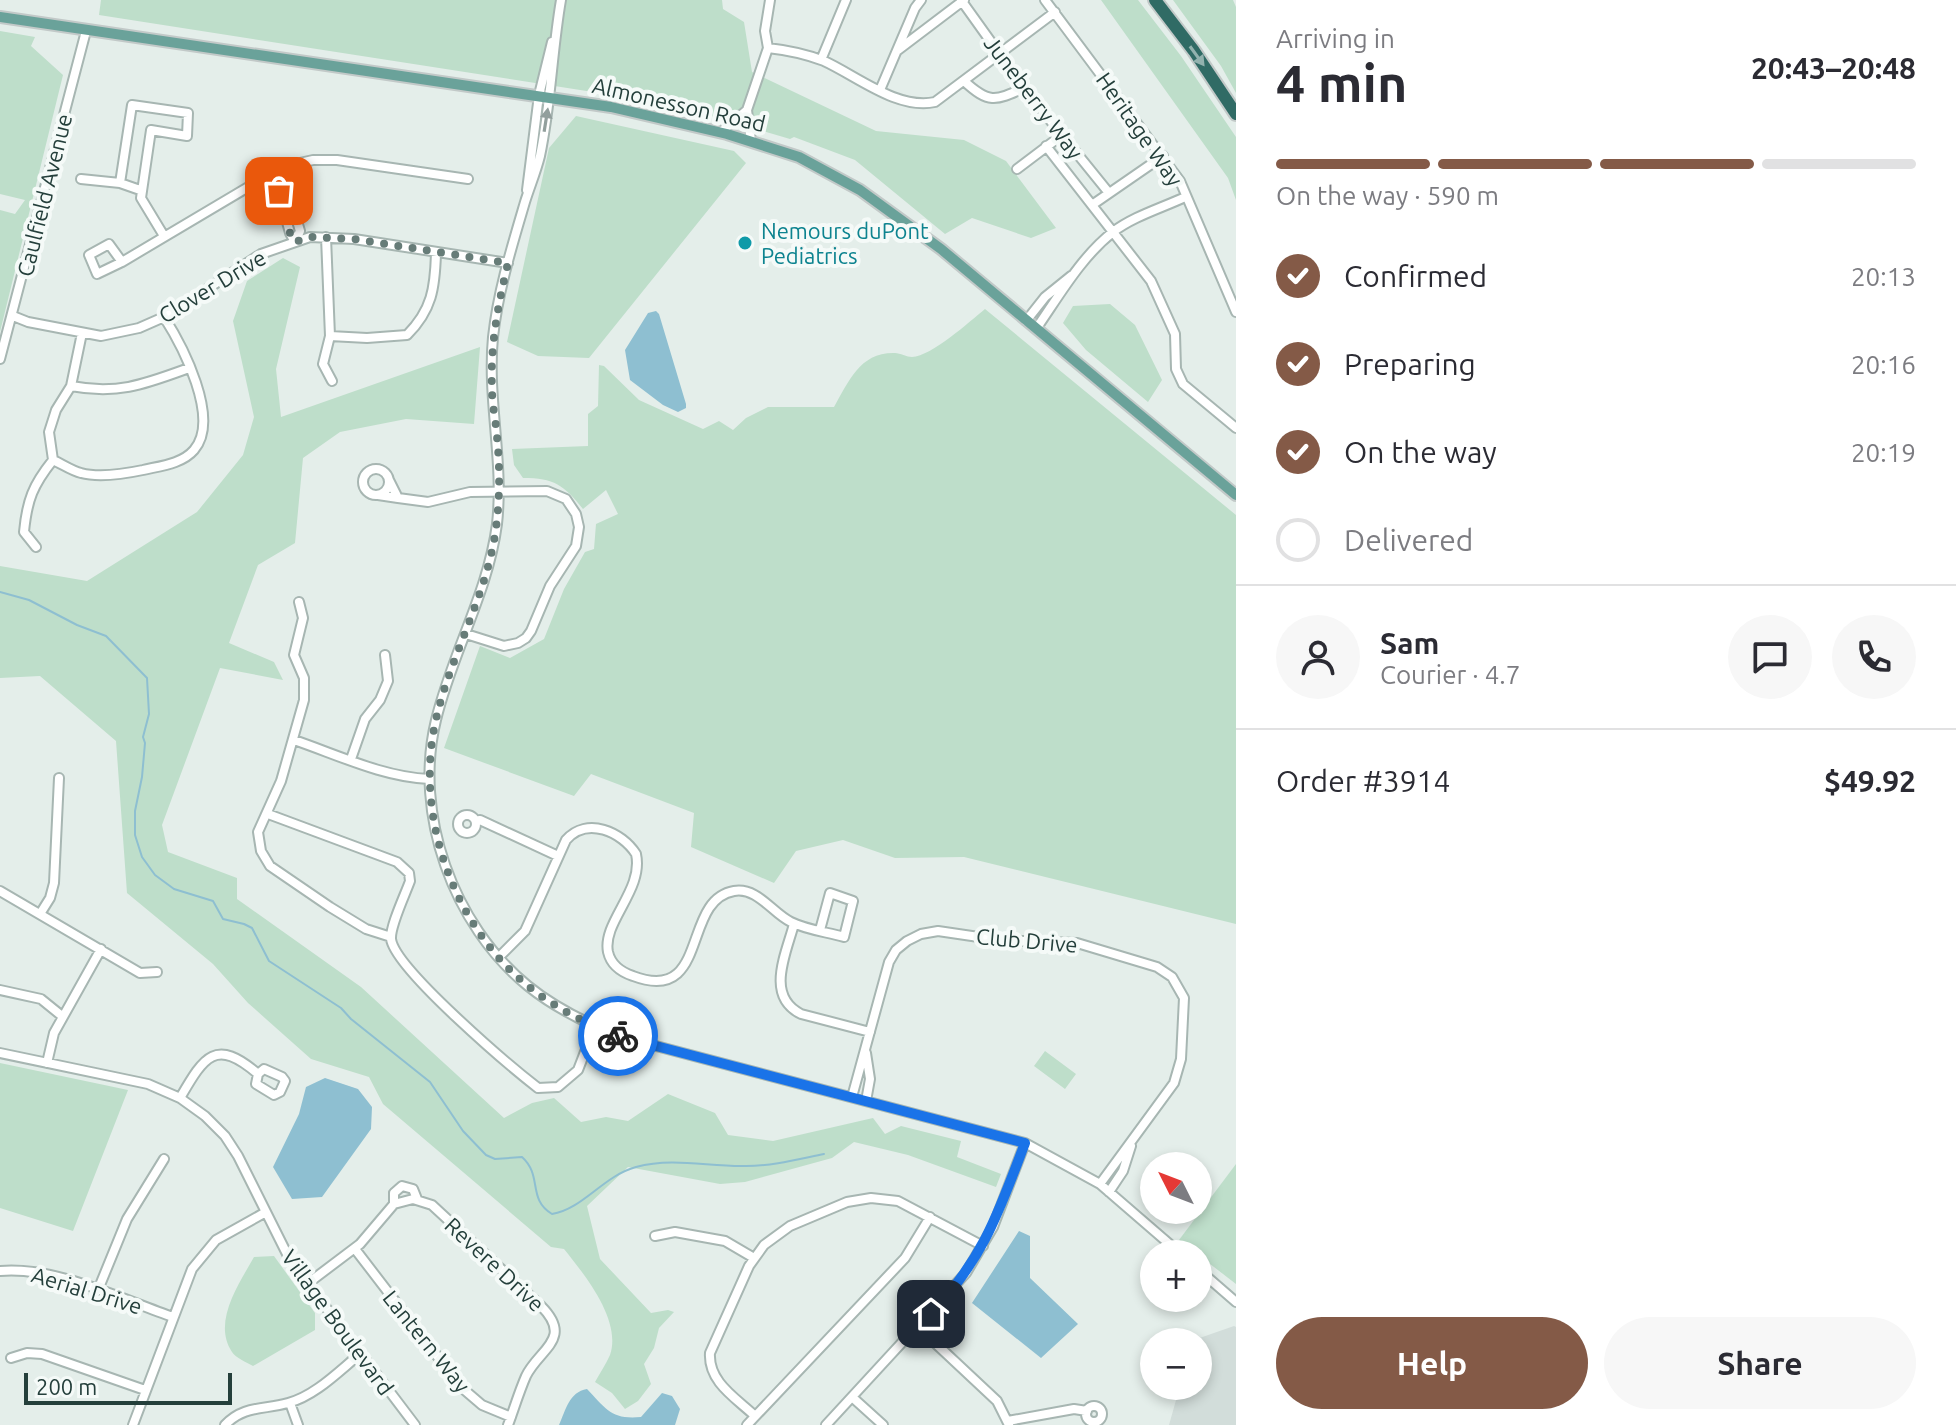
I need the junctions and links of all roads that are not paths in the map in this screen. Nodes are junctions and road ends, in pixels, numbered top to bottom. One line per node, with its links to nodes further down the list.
1 (561, 0): 18 (street)
2 (770, 0): 11 (street)
3 (846, 0): 14 (street)
4 (921, 0): 12 (street)
5 (1045, 0): 8 (street, Heritage Way)
6 (1155, 0): 20 (highway, one-way to 20)
7 (963, 1): 12 (street); 13 (street, Juneberry Way)
8 (1055, 12): 13 (street); 25 (street, Heritage Way)
9 (0, 17): 10 (main road, Almonesson Road)
10 (86, 31): 18 (main road, Almonesson Road); 44 (street, Caulfield Avenue)
11 (768, 48): 14 (street); 19 (street)
12 (897, 51): 17 (street)
13 (1000, 53): 15 (street); 16 (street, Juneberry Way)
14 (821, 60): 17 (street)
15 (964, 81): 16 (street); 17 (street)
16 (1024, 88): 22 (street, Juneberry Way)
17 (880, 90)
18 (544, 96): 21 (main road, Almonesson Road); 41 (street)
19 (747, 110): 21 (street); 23 (street)
20 (1236, 114)
21 (721, 132): 23 (main road, Almonesson Road)
22 (1062, 135): 24 (street); 32 (street, Juneberry Way)
23 (751, 141): 46 (main road, Almonesson Road)
24 (1046, 146): 27 (street); 34 (street)
25 (1163, 156): 32 (street); 33 (street, Heritage Way)
26 (276, 169): 29 (street); 36 (street); 38 (street)
27 (1017, 169)
28 (81, 179): 30 (street)
29 (468, 179)
30 (120, 183): 31 (street); 31 (street)
31 (140, 190): 36 (street)
32 (1109, 193): 34 (street)
33 (1185, 197): 35 (street); 43 (street, Heritage Way)
34 (1092, 205): 35 (street)
35 (1113, 232): 42 (street); 54 (street)
36 (164, 236): 40 (street)
37 (326, 237): 38 (street, Clover Drive); 39 (street, Clover Drive); 49 (street)
38 (295, 242): 45 (street, Clover Drive)
39 (436, 253): 41 (street, Clover Drive); 49 (street)
40 (122, 262)
41 (508, 263): 57 (street)
42 (1075, 273): 46 (street); 47 (street)
43 (1236, 312)
44 (13, 316): 48 (street, Clover Drive); 50 (street, Caulfield Avenue)
45 (164, 317): 48 (street, Clover Drive); 51 (street)
46 (1026, 321): 47 (main road, Almonesson Road)
47 (1036, 329): 59 (main road, Almonesson Road)
48 (82, 333): 53 (street)
49 (330, 336): 52 (street)
50 (0, 359)
51 (189, 368): 53 (street); 55 (street)
52 (332, 381)
53 (71, 386): 55 (street)
54 (1236, 428)
55 (53, 460): 61 (street)
56 (389, 480): 58 (street); 58 (street); 60 (street)
57 (499, 490): 60 (street); 63 (street); 63 (street)
58 (377, 495): 60 (street)
59 (1236, 495)
60 (398, 498)
61 (36, 547)
62 (299, 602): 65 (street)
63 (466, 634): 68 (street)
64 (385, 655): 66 (street)
65 (294, 740): 66 (street); 69 (street)
66 (351, 759): 68 (street)
67 (59, 778): 73 (street)
68 (429, 779): 78 (street)
69 (268, 814): 76 (street); 76 (street)
70 (476, 821): 71 (street)
71 (558, 856): 74 (street); 78 (street)
72 (0, 891): 73 (street)
73 (40, 914): 77 (street)
74 (794, 924): 75 (street); 83 (street)
75 (820, 930): 75 (street)
76 (391, 937): 82 (street)
77 (101, 949): 79 (street); 81 (street)
78 (499, 957): 82 (street)
79 (157, 972)
80 (0, 990): 81 (street)
81 (62, 1016): 86 (street)
82 (595, 1026): 88 (street)
83 (870, 1032): 84 (street, Club Drive); 91 (street, Club Drive)
84 (865, 1052): 88 (street, Club Drive); 90 (street)
85 (0, 1053): 86 (street, Village Boulevard)
86 (47, 1063): 89 (street, Village Boulevard)
87 (258, 1074): 89 (street)
88 (852, 1097): 90 (street)
89 (180, 1098): 98 (street, Village Boulevard)
90 (866, 1101): 92 (street)
91 (1132, 1140): 94 (street, Club Drive); 95 (street)
92 (1025, 1143): 94 (street); 102 (street)
93 (164, 1159): 108 (street)
94 (1100, 1184): 95 (street)
95 (1109, 1192): 101 (street)
96 (417, 1199): 97 (street); 97 (street); 119 (street, Revere Drive)
97 (394, 1204): 103 (street)
98 (266, 1212): 107 (street, Village Boulevard); 110 (street)
99 (930, 1217): 102 (street); 104 (street); 118 (street)
100 (655, 1236): 104 (street)
101 (1165, 1240)
102 (983, 1246): 111 (street)
103 (355, 1249): 107 (street); 119 (street, Lantern Way)
104 (754, 1258): 118 (street)
105 (0, 1271): 108 (street, Aerial Drive)
106 (1212, 1281): 109 (street)
107 (307, 1284): 112 (street, Village Boulevard)
108 (98, 1290): 110 (street, Aerial Drive)
109 (1236, 1302)
110 (173, 1317): 114 (street)
111 (918, 1327): 115 (street); 120 (street)
112 (360, 1354): 116 (street); 124 (street, Village Boulevard)
113 (11, 1358): 114 (street)
114 (145, 1390): 121 (street)
115 (852, 1397): 126 (street); 127 (street)
116 (290, 1403): 122 (street); 123 (street)
117 (1087, 1411): 120 (street)
118 (755, 1416): 125 (street)
119 (510, 1421)
120 (1009, 1423)
121 (133, 1425)
122 (225, 1425)
123 (298, 1425)
124 (415, 1425)
125 (747, 1425)
126 (826, 1425)
127 (883, 1425)

